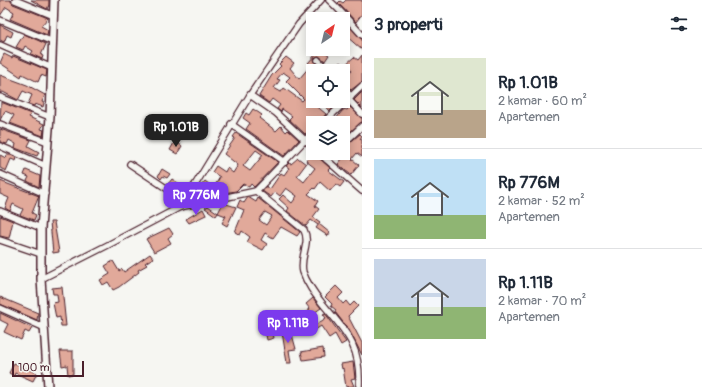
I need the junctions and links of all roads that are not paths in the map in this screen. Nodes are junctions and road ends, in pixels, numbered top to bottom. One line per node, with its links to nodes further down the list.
1 (15, 0): 5 (street)
2 (54, 0): 5 (main road)
3 (321, 0): 14 (street)
4 (329, 0): 7 (street)
5 (54, 16): 8 (main road)
6 (0, 20): 8 (street)
7 (362, 35)
8 (53, 42): 12 (main road)
9 (0, 45): 12 (street)
10 (318, 60): 11 (street)
11 (322, 64)
12 (52, 68): 20 (main road)
13 (362, 86): 16 (street)
14 (250, 95): 22 (street); 25 (street)
15 (0, 97): 20 (street)
16 (350, 98): 18 (street)
17 (339, 108): 19 (street)
18 (362, 114)
19 (331, 116)
20 (50, 117): 26 (main road)
21 (0, 124): 26 (street)
22 (231, 124): 29 (street); 36 (street)
23 (362, 126): 24 (street)
24 (350, 137)
25 (305, 140): 29 (street)
26 (48, 142): 31 (main road)
27 (0, 146): 31 (street)
28 (327, 160): 34 (street)
29 (285, 162): 33 (street)
30 (130, 164): 36 (street)
31 (46, 166): 35 (main road)
32 (0, 174): 35 (street)
33 (256, 191): 37 (street); 46 (street)
34 (362, 191)
35 (45, 194): 39 (main road)
36 (184, 200): 37 (street)
37 (180, 207): 42 (street)
38 (0, 211): 39 (street)
39 (41, 228): 41 (main road)
40 (0, 240): 41 (street)
41 (41, 254): 42 (main road)
42 (41, 278): 44 (main road)
43 (0, 308): 44 (street)
44 (43, 327): 45 (main road)
45 (48, 387)
46 (360, 387)

